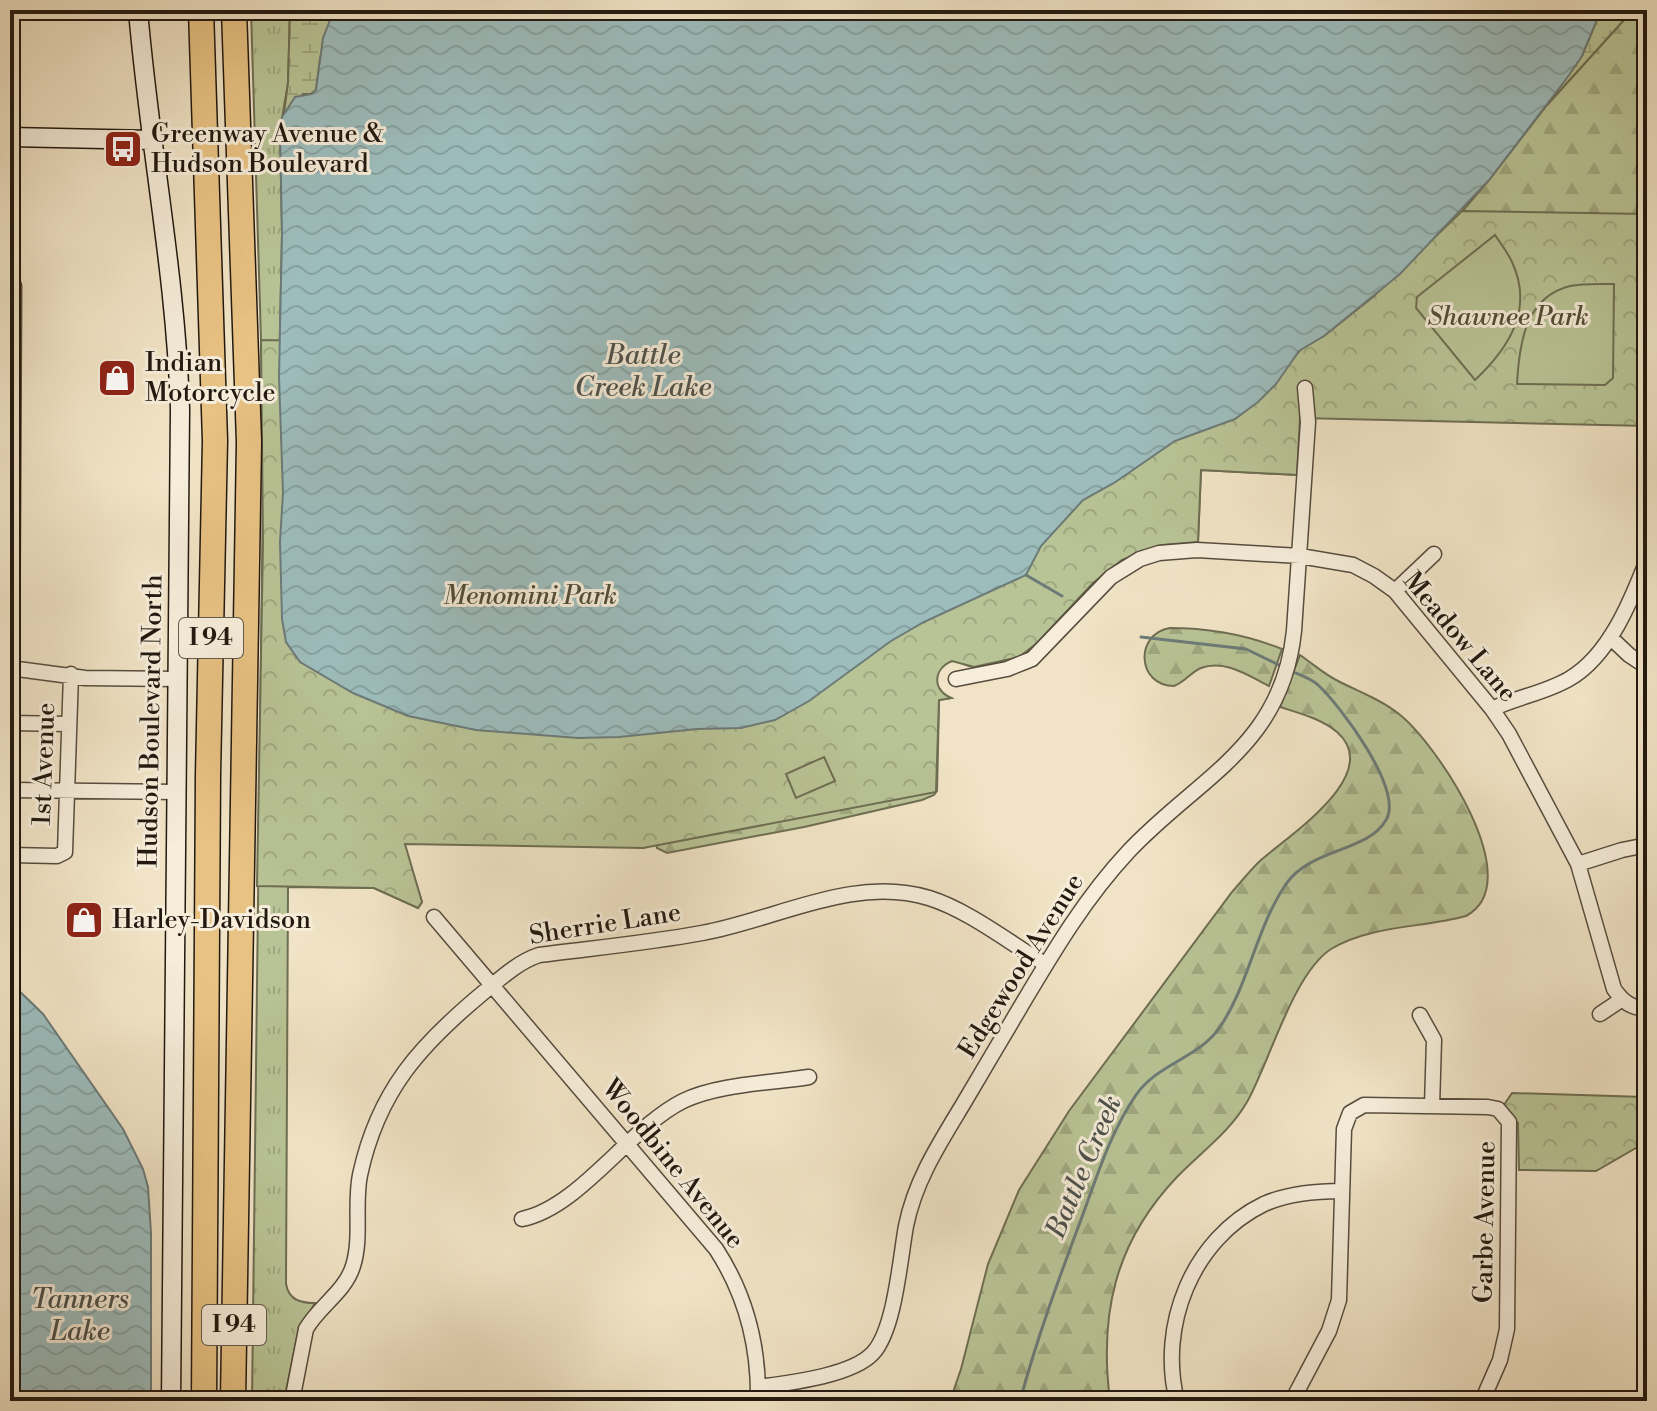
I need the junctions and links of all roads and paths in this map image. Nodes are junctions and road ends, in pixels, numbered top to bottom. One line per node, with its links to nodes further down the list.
1 (138, 10): 5 (street, Hudson Boulevard North)
2 (201, 10): 40 (highway, I 94)
3 (234, 10): 39 (highway, I 94)
4 (10, 137): 5 (street)
5 (152, 140): 16 (street, Hudson Boulevard North)
6 (10, 277): 14 (street)
7 (1305, 388): 9 (street, Edgewood Avenue)
8 (1434, 554): 11 (street)
9 (1300, 556): 11 (street, Meadow Lane); 17 (street, Meadow Lane); 28 (street, Edgewood Avenue)
10 (1647, 560): 12 (street)
11 (1395, 591): 18 (street, Meadow Lane)
12 (1610, 637): 13 (street); 18 (street)
13 (1647, 667)
14 (11, 668): 15 (street)
15 (71, 674): 16 (street); 20 (street, 1st Avenue)
16 (178, 679): 23 (street, Hudson Boulevard North)
17 (956, 679)
18 (1492, 709): 26 (street, Meadow Lane)
19 (10, 723): 20 (street)
20 (69, 724): 22 (street, 1st Avenue)
21 (10, 790): 22 (street)
22 (67, 791): 23 (street); 25 (street, 1st Avenue)
23 (176, 792): 42 (street, Hudson Boulevard North)
24 (1647, 845): 26 (street)
25 (10, 855)
26 (1578, 864): 30 (street, Meadow Lane)
27 (434, 917): 29 (street, Woodbine Avenue)
28 (1045, 964): 29 (street, Sherrie Lane); 41 (street, Edgewood Avenue)
29 (492, 985): 36 (street, Woodbine Avenue); 47 (street, Sherrie Lane)
30 (1621, 1000): 31 (street); 32 (street)
31 (1647, 1009)
32 (1600, 1014)
33 (1420, 1015): 35 (street)
34 (809, 1077): 36 (street)
35 (1432, 1106): 37 (street, Garbe Avenue); 50 (street, Garbe Avenue)
36 (628, 1144): 38 (street); 41 (street, Woodbine Avenue)
37 (1342, 1191): 48 (street); 49 (street)
38 (522, 1219)
39 (236, 1250): 45 (highway, I 94); 46 (highway)
40 (205, 1267): 43 (highway); 44 (highway, I 94)
41 (758, 1394)
42 (171, 1401)
43 (196, 1401)
44 (204, 1401)
45 (233, 1401)
46 (244, 1401)
47 (292, 1401)
48 (1177, 1401)
49 (1292, 1401)
50 (1482, 1401)

